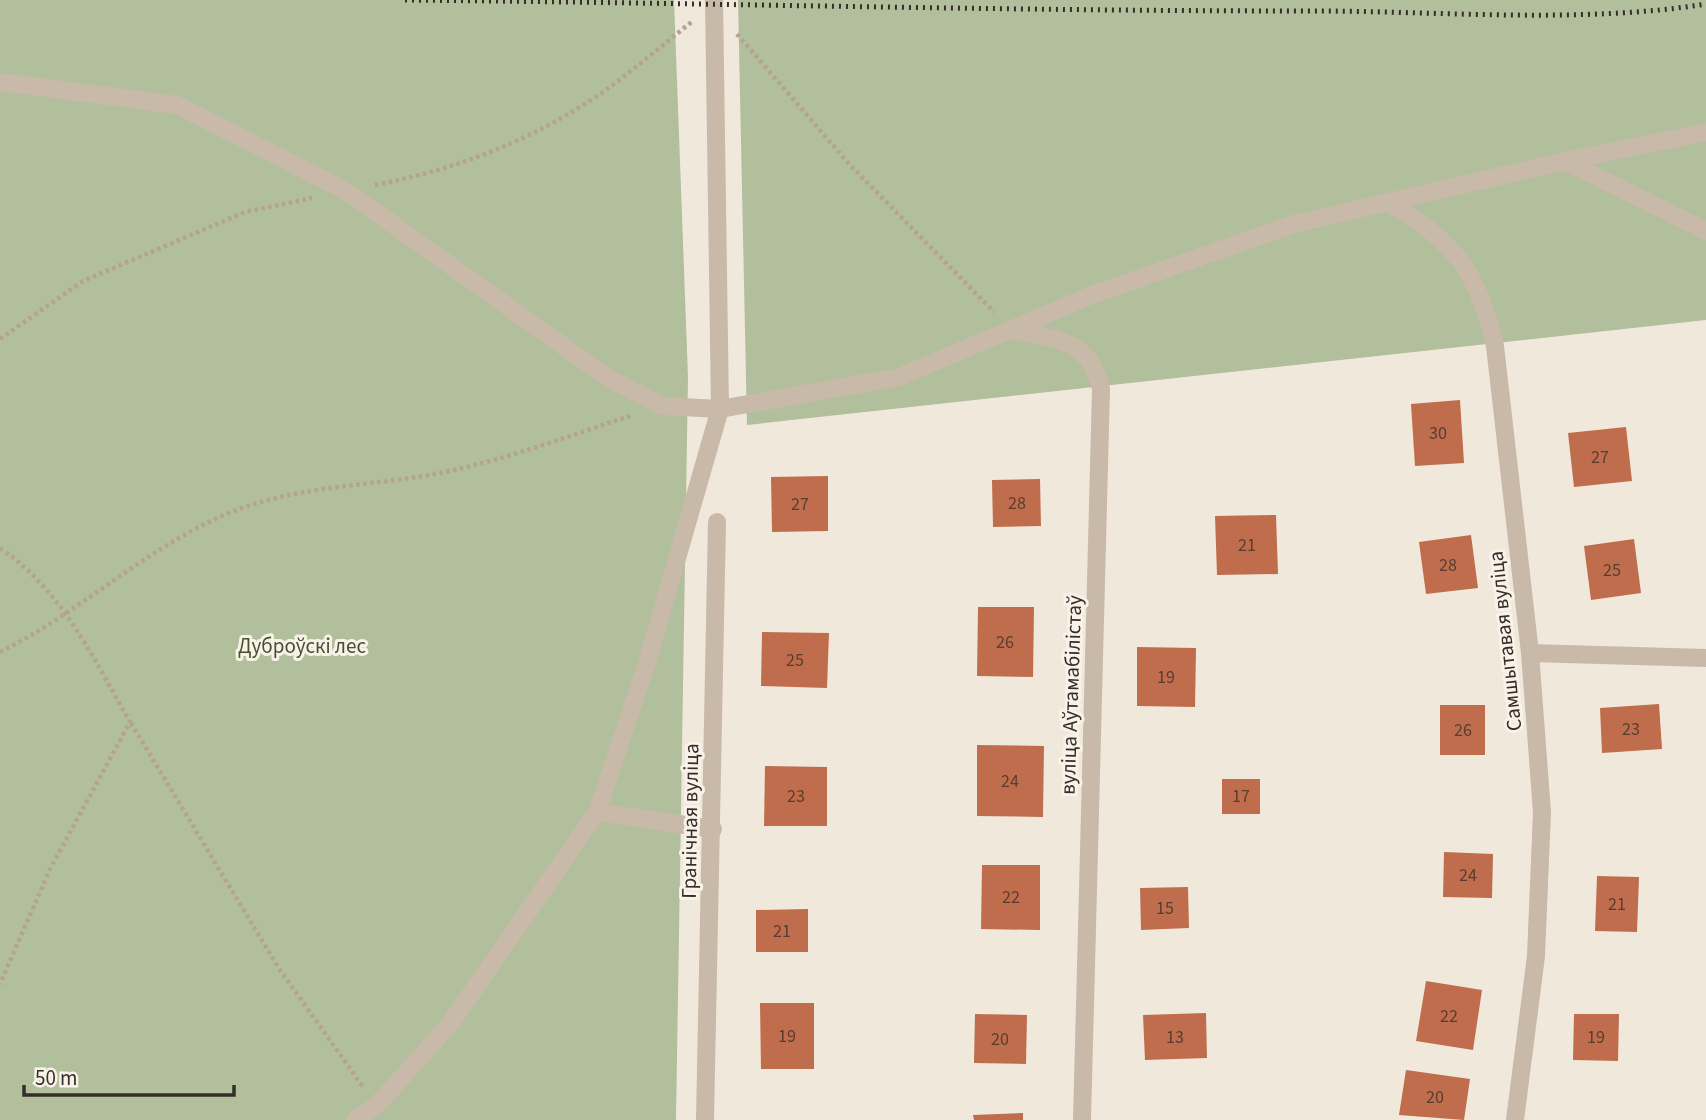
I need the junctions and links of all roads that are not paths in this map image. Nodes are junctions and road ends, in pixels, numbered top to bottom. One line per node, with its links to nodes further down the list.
1 (714, 0): 8 (street)
2 (0, 82): 8 (street)
3 (1706, 132): 4 (street)
4 (1565, 161): 5 (street); 6 (street)
5 (1387, 202): 7 (street); 10 (street, Самшытавая вуліца)
6 (1706, 231)
7 (1012, 330): 8 (street); 16 (street, вуліца Аўтамабілістаў)
8 (720, 409): 12 (street)
9 (718, 522): 13 (street, Гранічная вуліца)
10 (1530, 653): 11 (street); 17 (street, Самшытавая вуліца)
11 (1706, 658)
12 (597, 811): 13 (street); 14 (street)
13 (713, 829): 15 (street, Гранічная вуліца)
14 (355, 1120)
15 (705, 1120)
16 (1082, 1120)
17 (1515, 1120)

